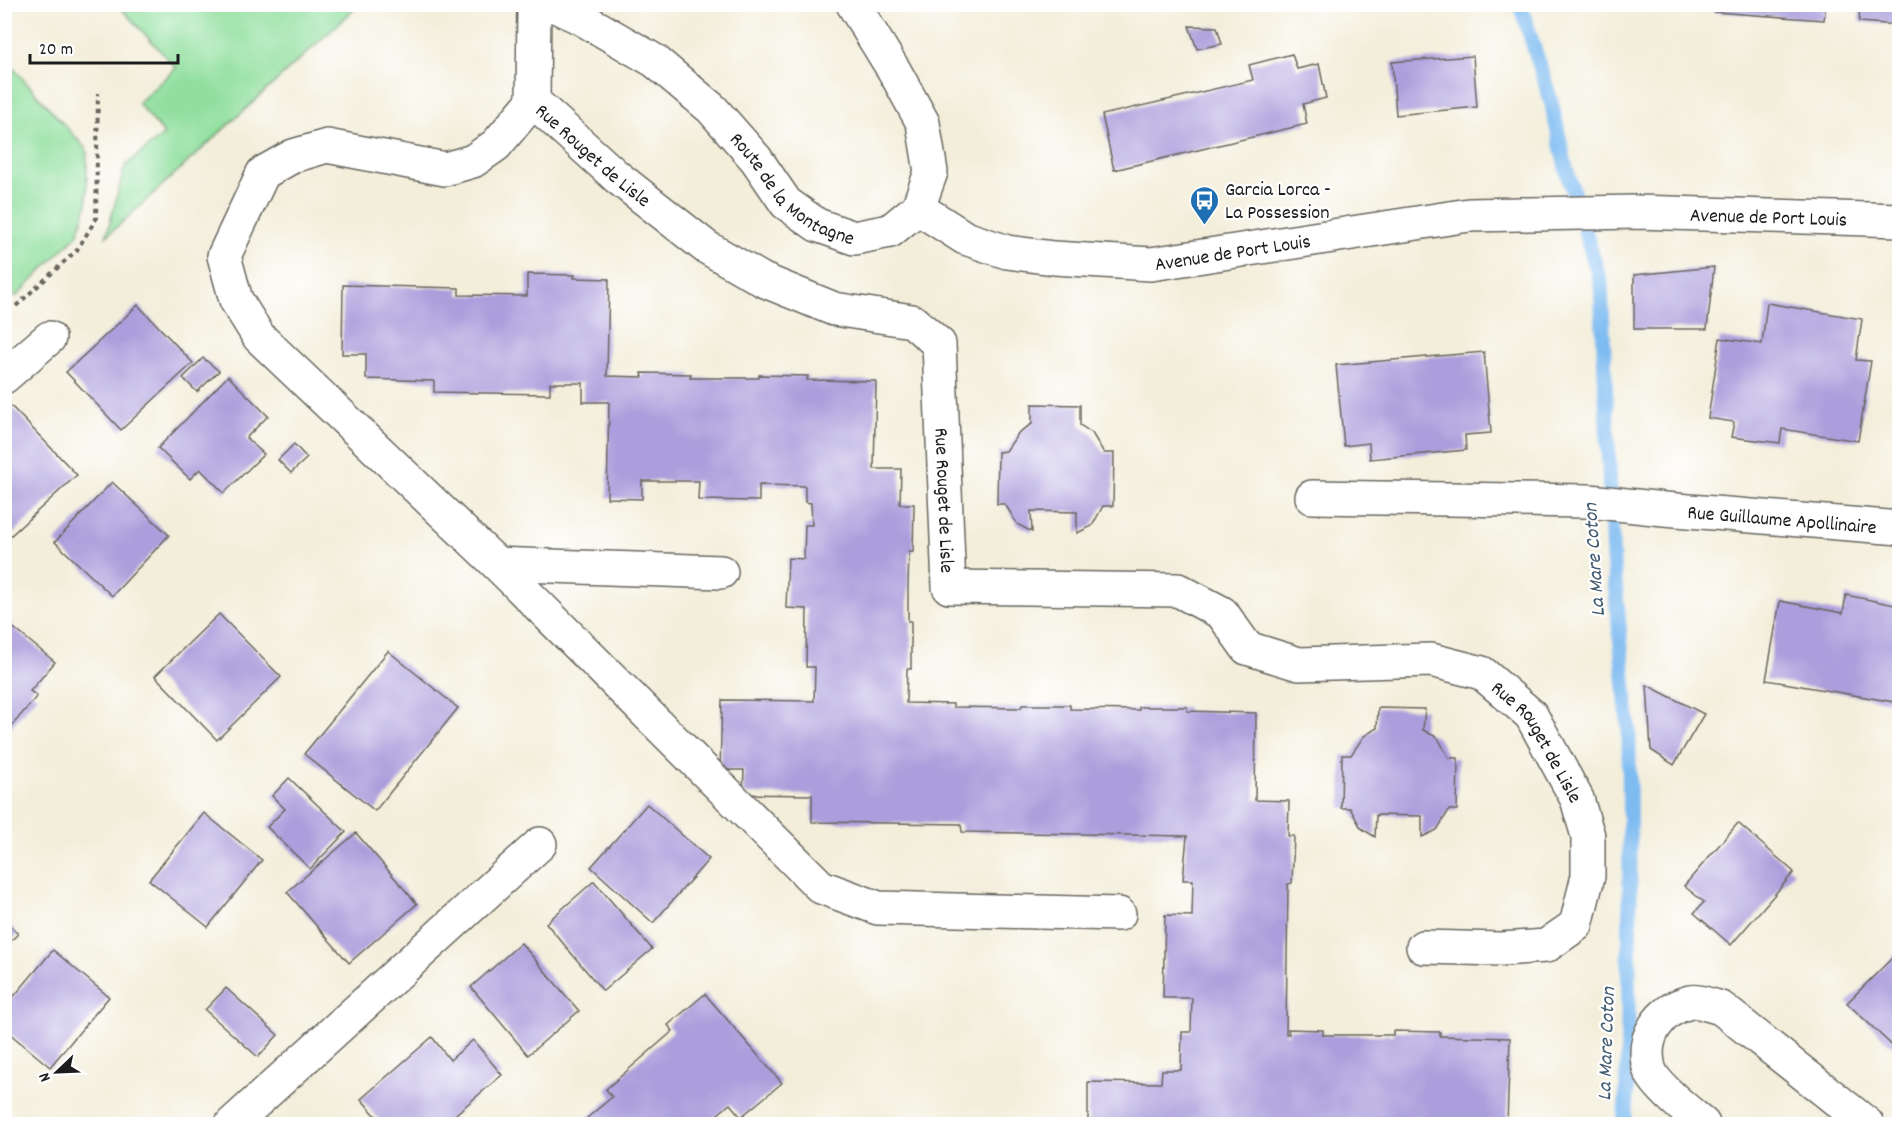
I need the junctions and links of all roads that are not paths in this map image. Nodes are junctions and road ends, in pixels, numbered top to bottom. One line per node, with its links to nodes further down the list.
1 (534, 4): 4 (street)
2 (551, 4): 5 (street, Route de la Montagne)
3 (853, 4): 5 (street, Route de la Montagne)
4 (533, 101): 11 (street, Rue Rouget de Lisle); 15 (street, Rue Rouget de Lisle)
5 (918, 208): 6 (street, Avenue de Port Louis)
6 (1899, 220)
7 (49, 338): 8 (street)
8 (4, 376)
9 (1312, 497): 10 (street, Rue Guillaume Apollinaire)
10 (1899, 528)
11 (497, 564): 12 (street); 14 (street, Rue Rouget de Lisle)
12 (721, 572)
13 (540, 844): 16 (street)
14 (1119, 914)
15 (1423, 947)
16 (232, 1125)
17 (1703, 1125): 18 (street)
18 (1868, 1125)

